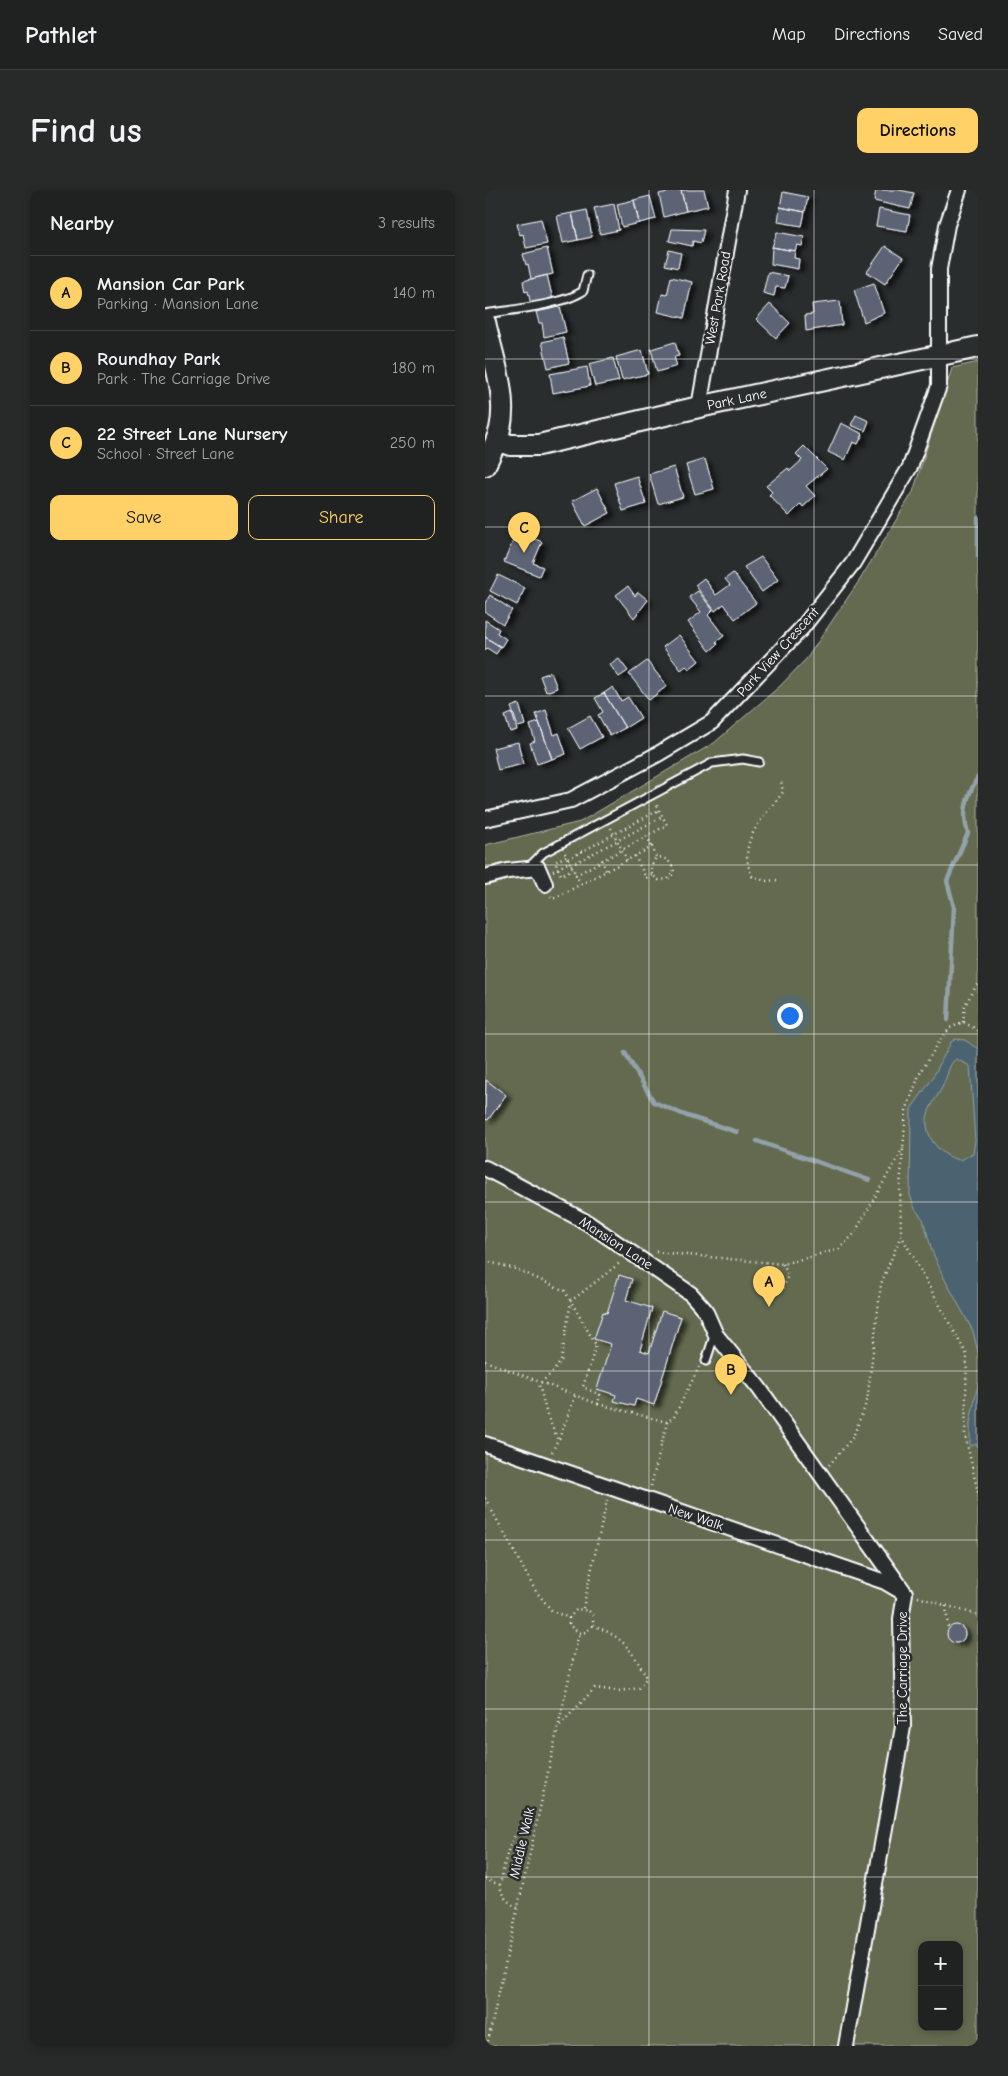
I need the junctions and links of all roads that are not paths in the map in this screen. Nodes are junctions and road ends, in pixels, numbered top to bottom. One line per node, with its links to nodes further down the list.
1 (737, 190): 9 (street, West Park Road)
2 (959, 190): 8 (street, Park View Crescent)
3 (587, 275): 4 (lane)
4 (485, 314)
5 (485, 322): 6 (street)
6 (487, 345): 10 (street)
7 (978, 347): 8 (street, Park Lane)
8 (940, 355): 9 (street, Park Lane); 13 (street, Park View Crescent)
9 (699, 407): 10 (street, Park Lane)
10 (497, 440): 11 (street)
11 (485, 465)
12 (759, 762): 14 (lane)
13 (485, 819)
14 (528, 868): 15 (street); 16 (street)
15 (485, 877)
16 (544, 880)
17 (485, 1168): 18 (street, Mansion Lane)
18 (715, 1333): 19 (street, Mansion Lane); 20 (lane)
19 (725, 1344): 22 (street, The Carriage Drive)
20 (706, 1361)
21 (485, 1444): 22 (street, New Walk)
22 (905, 1593): 23 (street, The Carriage Drive)
23 (846, 2046)

